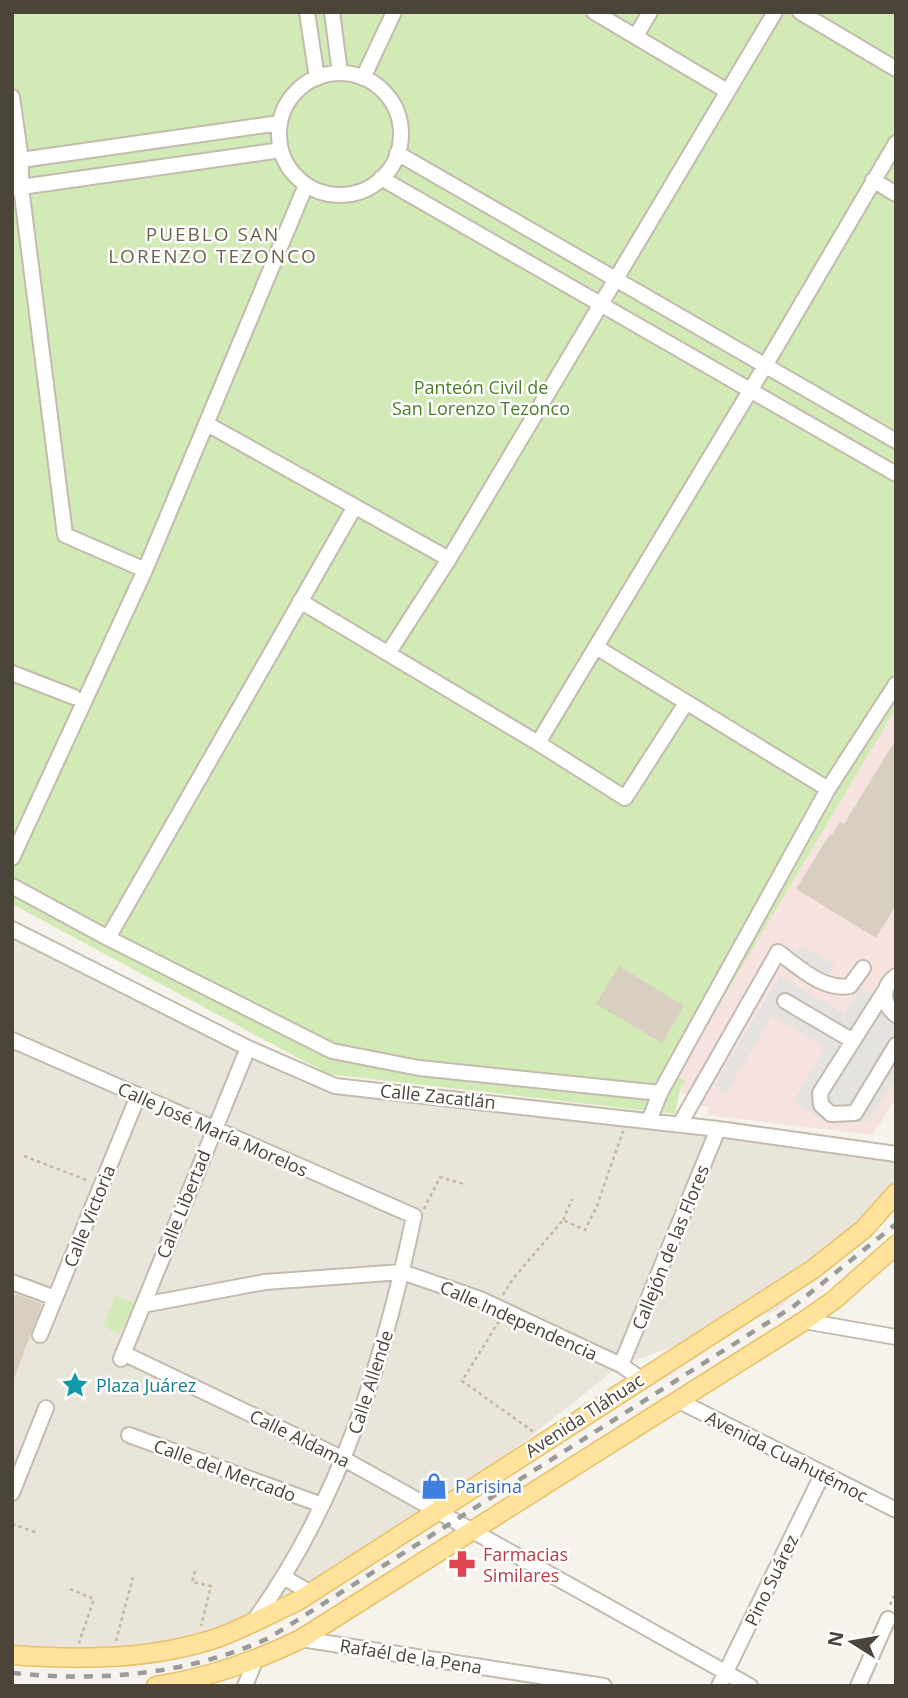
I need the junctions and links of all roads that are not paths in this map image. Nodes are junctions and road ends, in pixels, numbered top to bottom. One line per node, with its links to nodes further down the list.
1 (307, 12): 11 (street)
2 (331, 12): 10 (street)
3 (394, 12): 12 (street)
4 (594, 12): 8 (street)
5 (650, 12): 8 (street)
6 (775, 12): 13 (street)
7 (800, 12): 9 (street)
8 (636, 36): 13 (street)
9 (896, 69)
10 (340, 73): 11 (street); 12 (street)
11 (317, 78): 15 (street)
12 (363, 78): 18 (street)
13 (727, 91): 25 (street)
14 (12, 96): 19 (street)
15 (280, 123): 17 (street); 19 (street)
16 (896, 143): 21 (street)
17 (281, 150): 22 (street); 23 (street)
18 (397, 153): 20 (street); 25 (street)
19 (17, 161): 23 (street)
20 (381, 178): 22 (street); 26 (street)
21 (873, 180): 24 (street); 27 (street)
22 (306, 185): 29 (street)
23 (16, 187): 34 (street)
24 (896, 194)
25 (617, 279): 26 (street); 27 (street)
26 (602, 305): 28 (street); 33 (street)
27 (765, 366): 28 (street); 30 (street)
28 (750, 390): 31 (street); 36 (street)
29 (207, 424): 32 (street); 34 (street)
30 (896, 440)
31 (896, 474)
32 (354, 508): 33 (street); 35 (street)
33 (449, 559): 37 (street)
34 (145, 570): 44 (street)
35 (300, 601): 37 (street); 47 (street)
36 (596, 648): 41 (street); 42 (street)
37 (388, 652): 42 (street)
38 (12, 673): 40 (street)
39 (896, 684): 43 (street)
40 (74, 697)
41 (687, 703): 42 (street); 43 (street)
42 (538, 743)
43 (828, 789): 57 (street)
44 (12, 858)
45 (12, 886): 47 (street)
46 (12, 929): 56 (street, Calle Zacatlán)
47 (108, 939): 57 (street)
48 (863, 968): 60 (street)
49 (896, 976): 50 (street)
50 (884, 992): 52 (street); 54 (street)
51 (785, 1002): 54 (street)
52 (896, 1015)
53 (12, 1040): 58 (street, Calle José María Morelos)
54 (853, 1041): 55 (street)
55 (896, 1045)
56 (248, 1048): 59 (street, Calle Zacatlán); 62 (street, Calle Libertad)
57 (660, 1093): 59 (street)
58 (138, 1096): 62 (street, Calle José María Morelos); 69 (street, Calle Victoria)
59 (649, 1121): 60 (street, Calle Zacatlán)
60 (680, 1124): 61 (street, Calle Zacatlán)
61 (718, 1129): 63 (street, Calle Zacatlán); 75 (street, Callejón de las Flores)
62 (213, 1130): 65 (street, Calle José María Morelos); 70 (street, Calle Libertad)
63 (896, 1154)
64 (896, 1193): 76 (main road, Avenida Tláhuac)
65 (414, 1216): 67 (street, Calle Allende)
66 (896, 1245): 71 (main road)
67 (402, 1272): 70 (street, Calle Independencia); 75 (street, Calle Independencia); 80 (street, Calle Allende)
68 (12, 1282): 69 (street)
69 (55, 1298): 72 (street, Calle Victoria)
70 (143, 1305): 74 (street, Calle Libertad)
71 (804, 1321): 73 (street); 77 (main road)
72 (40, 1335)
73 (896, 1337)
74 (122, 1357): 80 (street, Calle Aldama)
75 (621, 1365): 76 (street, Calle Independencia)
76 (641, 1379): 84 (main road, Avenida Tláhuac)
77 (679, 1401): 81 (street, Avenida Cuahutémoc); 86 (main road)
78 (46, 1408): 82 (street)
79 (129, 1435): 83 (street, Calle del Mercado)
80 (344, 1459): 83 (street, Calle Allende); 84 (street, Calle Aldama)
81 (822, 1475): 85 (street, Avenida Cuahutémoc); 94 (street, Pino Suárez)
82 (12, 1493)
83 (322, 1505): 87 (street, Calle Allende)
84 (438, 1509): 86 (street, Calle Aldama); 88 (main road, Avenida Tláhuac)
85 (896, 1510)
86 (472, 1530): 91 (main road); 94 (street, Calle Aldama)
87 (285, 1578): 88 (street); 90 (street, Calle Allende)
88 (311, 1593): 90 (main road, Avenida Tláhuac)
89 (888, 1619): 99 (street)
90 (253, 1622): 92 (main road, Avenida Tláhuac)
91 (301, 1639): 93 (main road); 97 (street, Rafaél de la Pena)
92 (12, 1655)
93 (254, 1661): 95 (main road); 96 (street)
94 (723, 1679): 98 (street, Calle Aldama)
95 (156, 1686)
96 (245, 1686)
97 (604, 1686)
98 (750, 1686)
99 (858, 1686)

